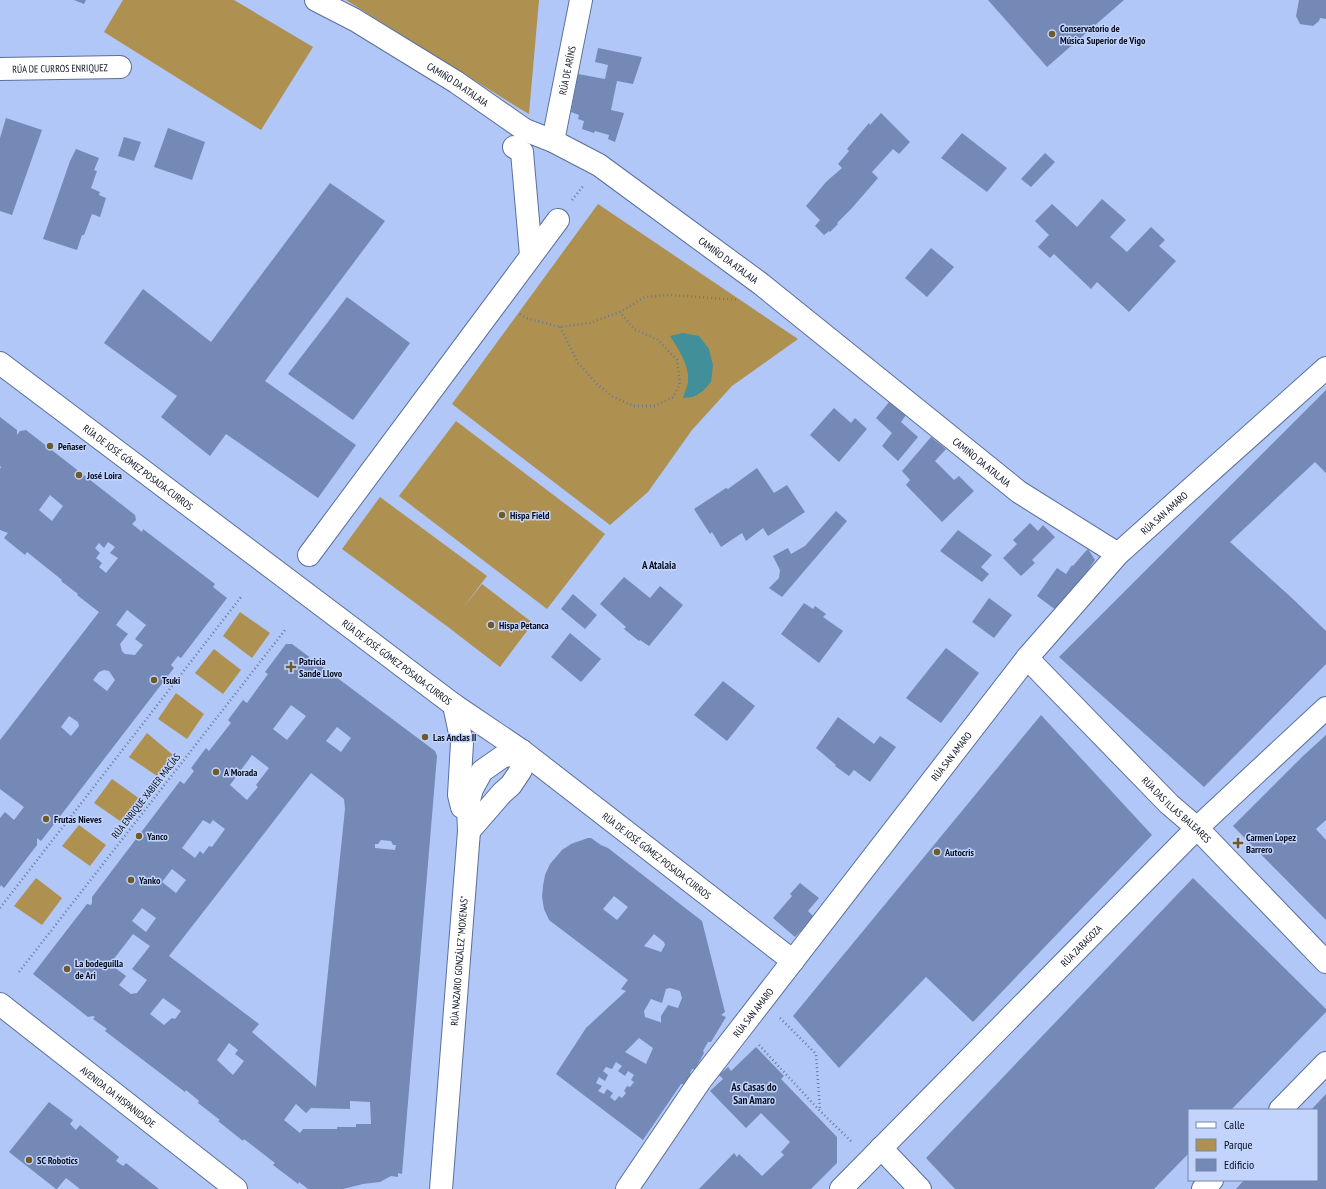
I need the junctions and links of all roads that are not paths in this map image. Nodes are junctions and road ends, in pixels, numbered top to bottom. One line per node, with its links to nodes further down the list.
1 (316, 0): 5 (street, CAMIÑO DA ATALAIA)
2 (581, 0): 5 (street, RÚA DE ARÍNS)
3 (120, 67): 4 (street, RÚA DE CURROS ENRIQUEZ)
4 (0, 69)
5 (553, 141): 11 (street, CAMIÑO DA ATALAIA)
6 (514, 147): 8 (street)
7 (558, 220): 8 (street)
8 (531, 255): 12 (street)
9 (0, 363): 14 (street, RÚA DE JOSÉ GÓMEZ POSADA-CURROS)
10 (1326, 368): 11 (street, RÚA SAN AMARO)
11 (1118, 554): 13 (street, RÚA SAN AMARO)
12 (309, 556)
13 (1027, 658): 17 (street, RÚA DAS ILLAS BALEARES); 19 (street, RÚA SAN AMARO)
14 (454, 705): 16 (street, RÚA DE JOSÉ GÓMEZ POSADA-CURROS); 18 (street)
15 (1326, 708): 17 (street, RÚA ZARAGOZA)
16 (522, 751): 18 (street); 18 (street); 19 (street, RÚA DE JOSÉ GÓMEZ POSADA-CURROS)
17 (1197, 828): 20 (street, RÚA DAS ILLAS BALEARES); 24 (street, RÚA ZARAGOZA)
18 (468, 831): 27 (street, RÚA NAZARIO GONZÁLEZ "MOXENAS")
19 (793, 961): 28 (street, RÚA SAN AMARO)
20 (1326, 962)
21 (0, 1004): 26 (street, AVENIDA DA HISPANIDADE)
22 (1326, 1063): 23 (street)
23 (1281, 1109)
24 (881, 1148): 29 (street, RÚA ZARAGOZA); 30 (street)
25 (1211, 1181): 31 (street)
26 (236, 1189)
27 (441, 1189)
28 (627, 1189)
29 (841, 1189)
30 (920, 1189)
31 (1203, 1189)

